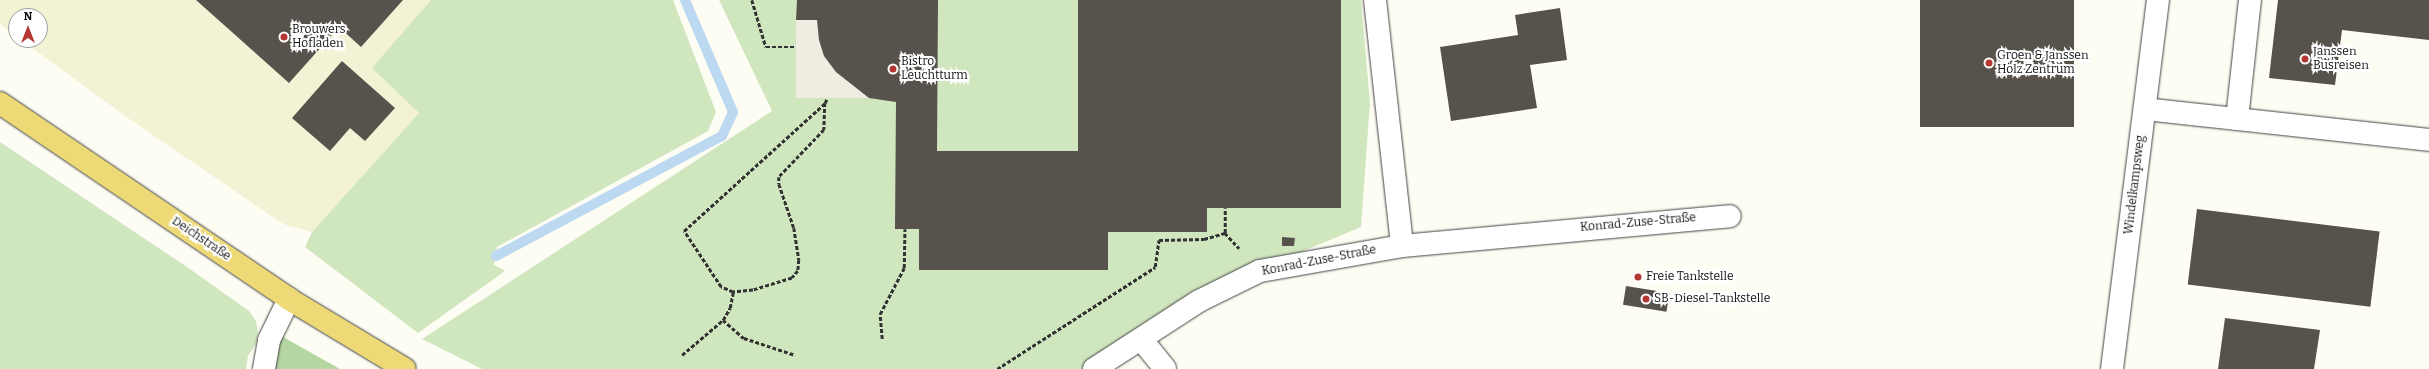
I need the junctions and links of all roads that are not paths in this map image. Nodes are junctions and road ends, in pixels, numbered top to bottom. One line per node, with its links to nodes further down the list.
1 (1375, 0): 9 (street)
2 (2158, 0): 5 (street, Windelkampsweg)
3 (2250, 0): 6 (street)
4 (0, 103): 10 (main road, Deichstraße)
5 (2145, 109): 6 (street); 16 (street, Windelkampsweg)
6 (2237, 120): 7 (street)
7 (2429, 140)
8 (1730, 216): 9 (street, Konrad-Zuse-Straße)
9 (1402, 246): 11 (street, Konrad-Zuse-Straße)
10 (289, 299): 12 (street); 13 (main road, Deichstraße)
11 (1141, 339): 14 (street, Konrad-Zuse-Straße); 15 (street)
12 (264, 369)
13 (405, 369)
14 (1094, 369)
15 (1165, 369)
16 (2112, 369)

